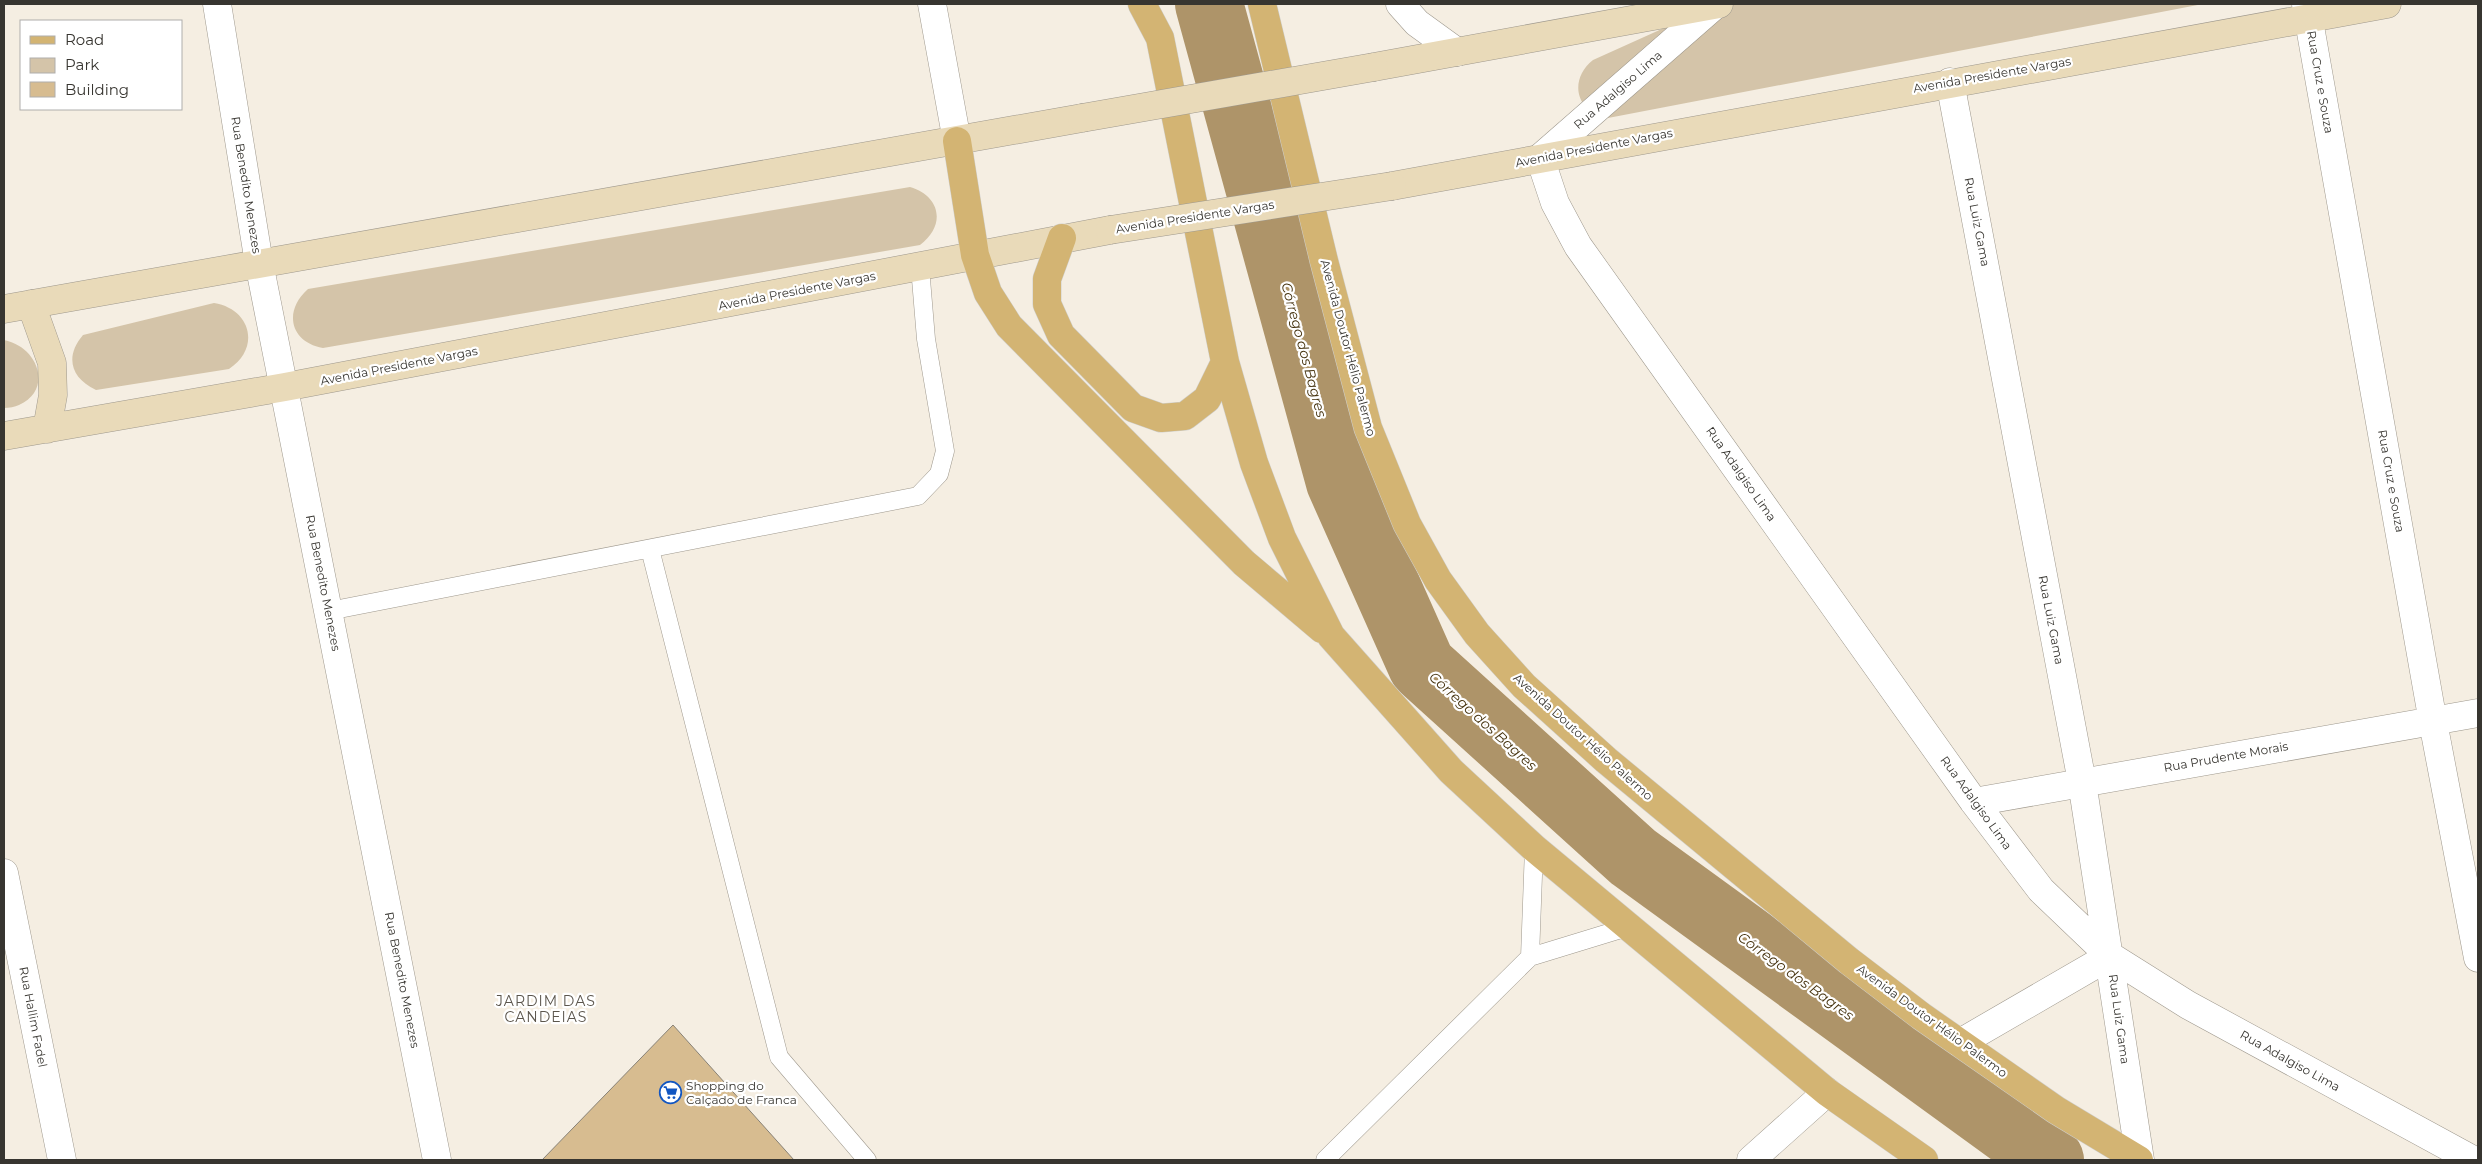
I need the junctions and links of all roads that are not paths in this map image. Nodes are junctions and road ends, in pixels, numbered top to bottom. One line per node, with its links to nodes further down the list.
1 (217, 4): 15 (street, Rua Benedito Menezes)
2 (932, 4): 11 (street)
3 (1142, 4): 19 (main road)
4 (1262, 4): 36 (main road, Avenida Doutor Hélio Palermo)
5 (1400, 4): 9 (street)
6 (1717, 4): 9 (main road); 12 (street, Rua Adalgiso Lima)
7 (2387, 4): 8 (main road, Avenida Presidente Vargas)
8 (2307, 11): 10 (main road, Avenida Presidente Vargas); 27 (street, Rua Cruz e Souza)
9 (1457, 52): 11 (main road, bridge)
10 (1950, 82): 12 (main road, Avenida Presidente Vargas); 28 (street, Rua Luiz Gama)
11 (957, 141): 14 (main road); 15 (main road)
12 (1540, 158): 13 (main road, Avenida Presidente Vargas, bridge); 29 (street, Rua Adalgiso Lima)
13 (1062, 238): 14 (main road, Avenida Presidente Vargas); 19 (main road)
14 (974, 255): 16 (main road, Avenida Presidente Vargas); 25 (main road)
15 (259, 263): 17 (main road); 20 (street, Rua Benedito Menezes)
16 (920, 267): 20 (main road, Avenida Presidente Vargas); 23 (lane)
17 (31, 304): 18 (main road); 21 (main road)
18 (4, 309)
19 (1225, 362): 25 (main road)
20 (285, 387): 21 (main road, Avenida Presidente Vargas); 24 (street, Rua Benedito Menezes)
21 (47, 429): 22 (main road, Avenida Presidente Vargas)
22 (4, 436)
23 (650, 548): 24 (lane); 40 (lane)
24 (329, 611): 39 (street, Rua Benedito Menezes)
25 (1331, 636): 30 (main road)
26 (2478, 713): 27 (street, Rua Prudente Morais)
27 (2433, 722): 28 (street, Rua Prudente Morais); 35 (street, Rua Cruz e Souza)
28 (2082, 782): 29 (street, Rua Prudente Morais); 33 (street, Rua Luiz Gama)
29 (1974, 802): 33 (street, Rua Adalgiso Lima)
30 (1534, 848): 32 (main road); 34 (lane)
31 (4, 873): 38 (street, Rua Hallim Fadel)
32 (1628, 928): 34 (lane); 37 (main road)
33 (2110, 956): 36 (street); 44 (street, Rua Luiz Gama); 45 (street, Rua Adalgiso Lima)
34 (1530, 957): 41 (lane)
35 (2478, 958)
36 (1960, 1043): 44 (main road, Avenida Doutor Hélio Palermo)
37 (1827, 1092): 42 (street); 43 (main road)
38 (62, 1160)
39 (437, 1160)
40 (867, 1160)
41 (1325, 1160)
42 (1750, 1160)
43 (1924, 1160)
44 (2140, 1160)
45 (2473, 1160)

